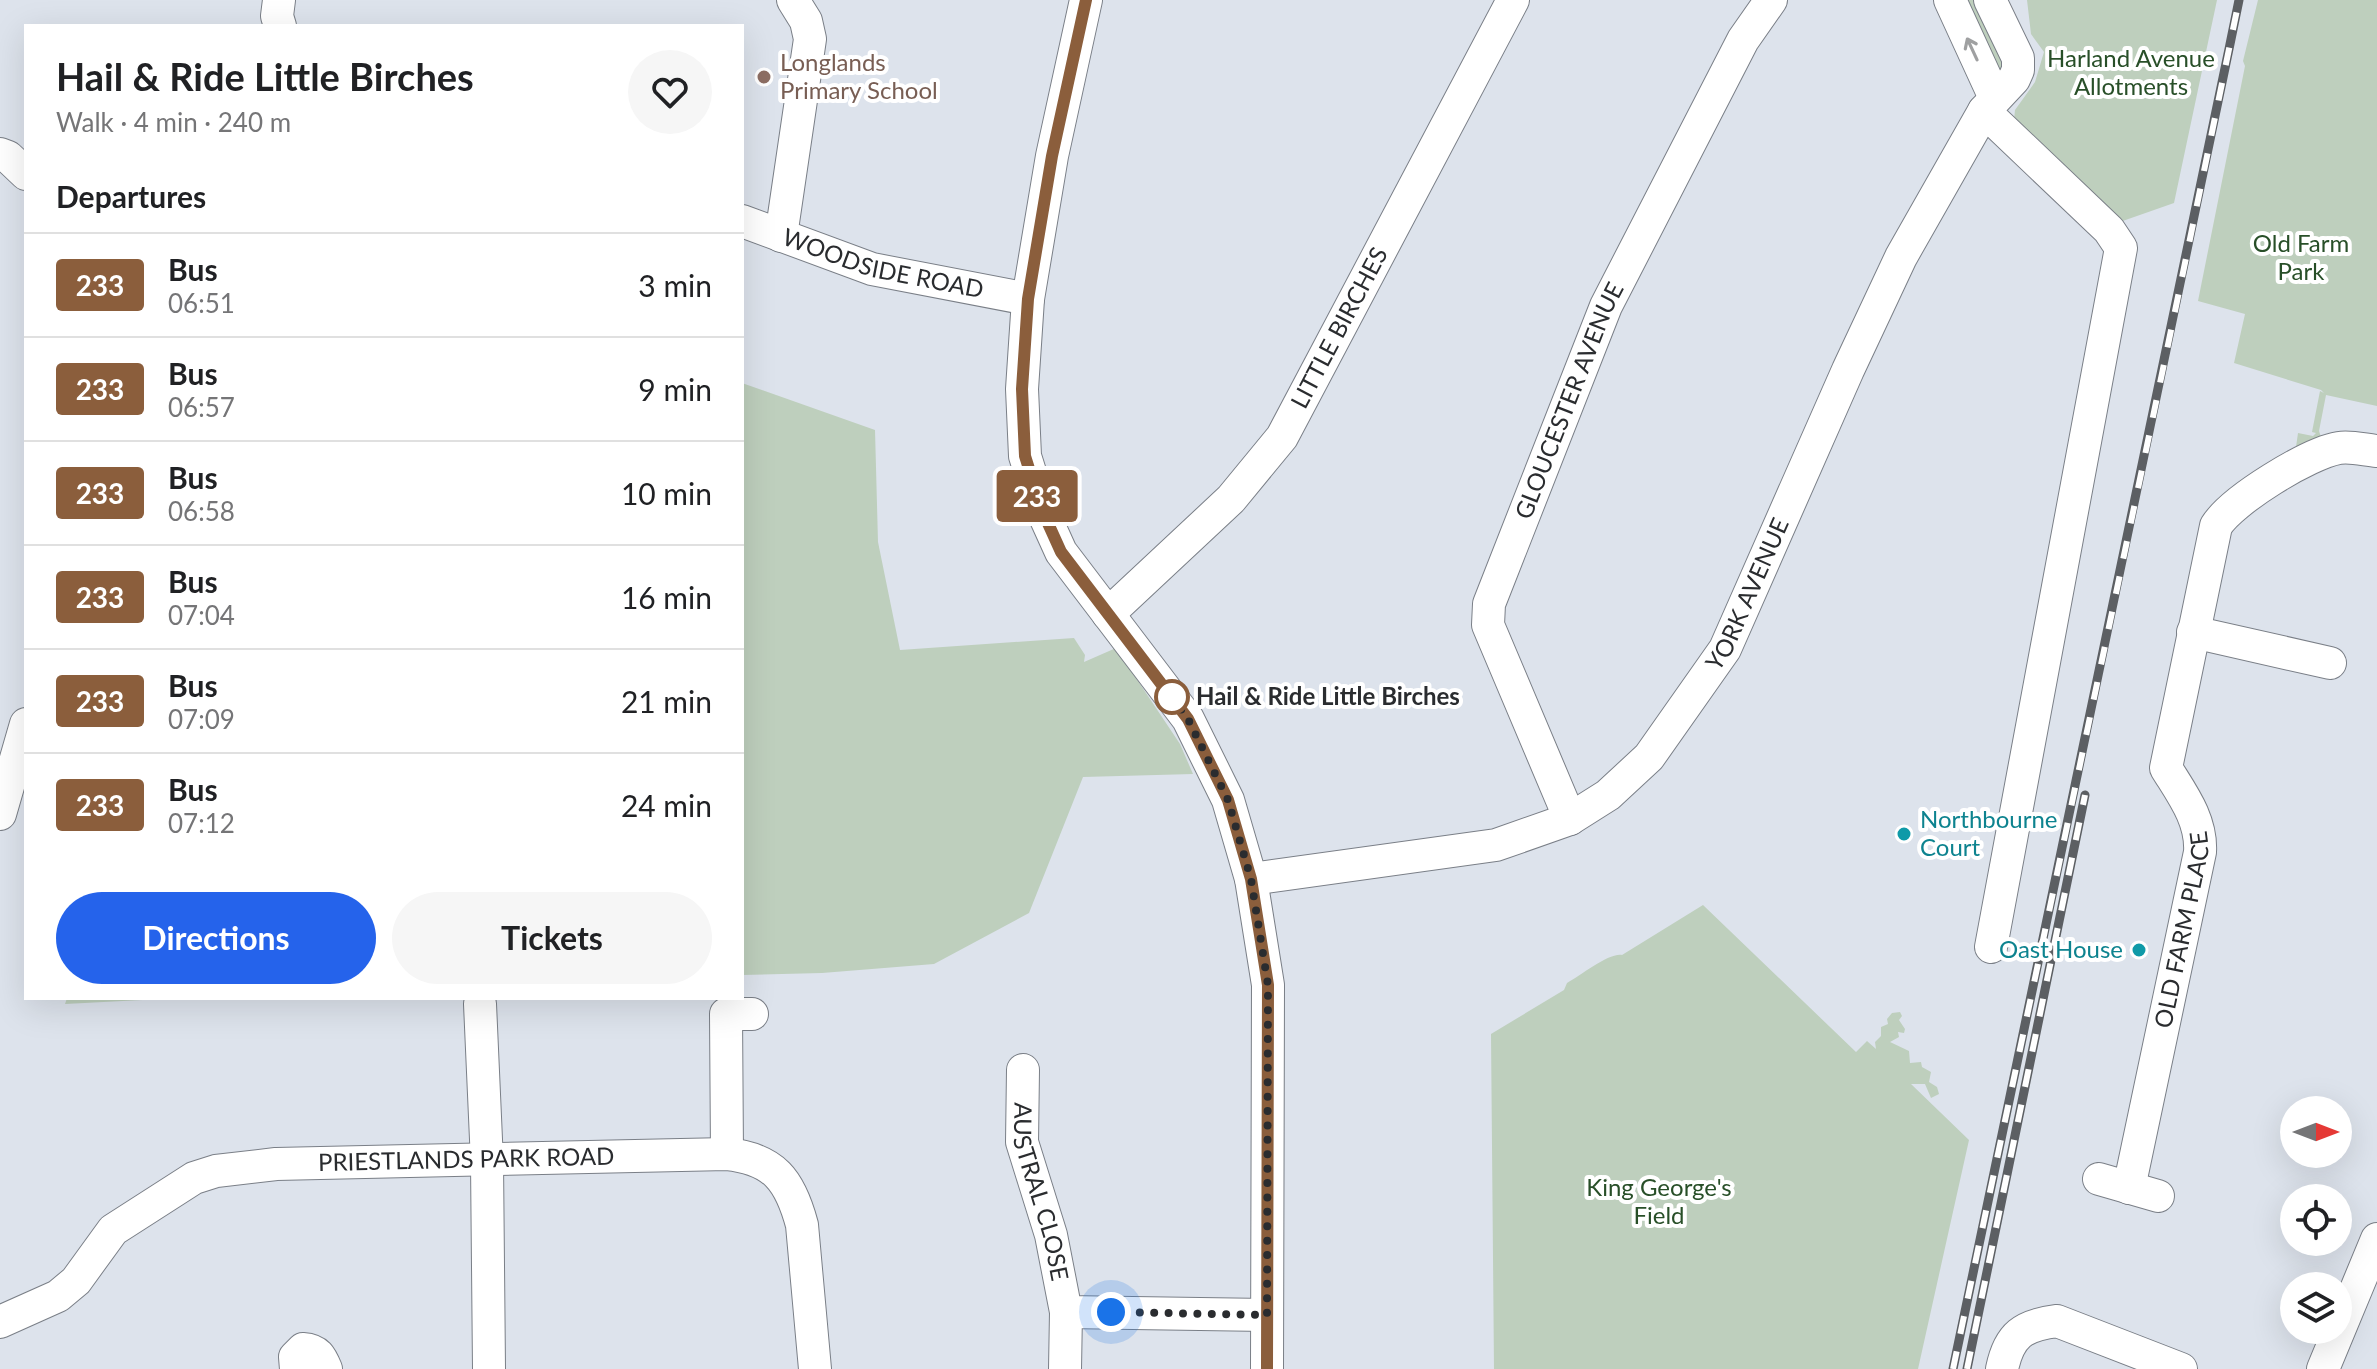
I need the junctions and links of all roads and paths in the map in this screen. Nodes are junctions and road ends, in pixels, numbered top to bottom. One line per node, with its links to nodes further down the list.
1 (279, 0): 8 (street)
2 (793, 0): 13 (street)
3 (1086, 0): 14 (street)
4 (1513, 0): 16 (street, LITTLE BIRCHES)
5 (1771, 0): 21 (street, GLOUCESTER AVENUE)
6 (1950, 0): 9 (street, one-way to 6)
7 (1990, 0): 9 (street, YORK AVENUE)
8 (279, 24)
9 (1989, 104): 21 (street, YORK AVENUE); 23 (street)
10 (0, 154): 11 (street)
11 (24, 172)
12 (744, 222): 13 (street, WOODSIDE ROAD)
13 (781, 236): 14 (street, WOODSIDE ROAD)
14 (1028, 299): 16 (street)
15 (2377, 451): 17 (street, OLD FARM PLACE)
16 (1108, 614): 22 (street)
17 (2193, 632): 18 (street); 29 (street, OLD FARM PLACE)
18 (2330, 663)
19 (24, 731): 20 (street)
20 (0, 814)
21 (1570, 819): 22 (street, YORK AVENUE)
22 (1251, 879): 32 (street)
23 (1991, 947)
24 (480, 1004): 28 (street)
25 (752, 1014): 27 (street)
26 (1023, 1070): 31 (street, AUSTRAL CLOSE)
27 (727, 1154): 28 (street, PRIESTLANDS PARK ROAD); 37 (street, PRIESTLANDS PARK ROAD)
28 (487, 1162): 33 (street, PRIESTLANDS PARK ROAD); 36 (street)
29 (2129, 1188)
30 (2377, 1239): 42 (street)
31 (1066, 1312): 32 (street, AUSTRAL CLOSE); 38 (street, AUSTRAL CLOSE)
32 (1267, 1315): 39 (street)
33 (0, 1322)
34 (296, 1369): 35 (street)
35 (326, 1369)
36 (489, 1369)
37 (815, 1369)
38 (1065, 1369)
39 (1267, 1369)
40 (2002, 1369): 41 (street)
41 (2181, 1369)
42 (2323, 1369)

